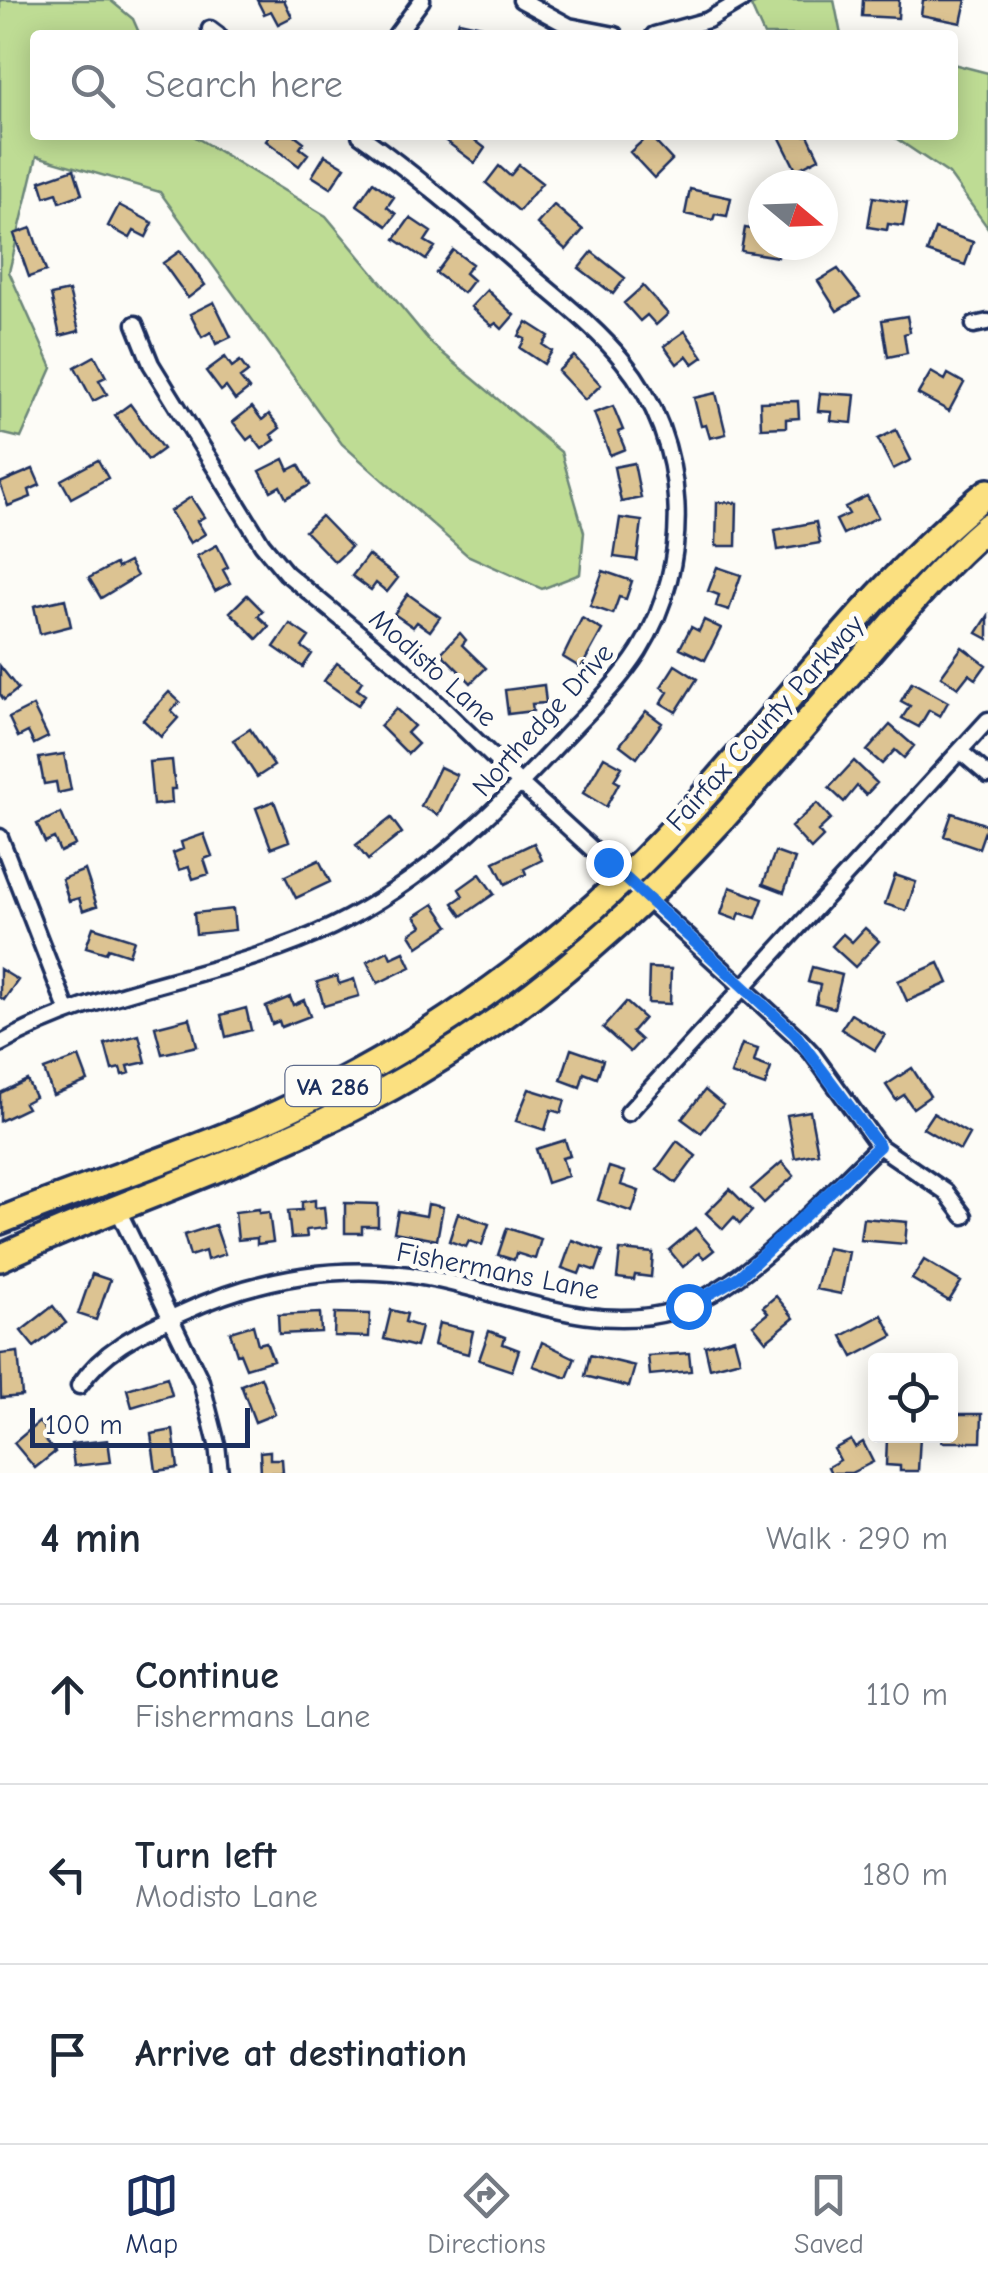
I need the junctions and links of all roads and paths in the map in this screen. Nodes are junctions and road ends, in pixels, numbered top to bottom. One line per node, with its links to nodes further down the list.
1 (422, 0): 4 (street)
2 (521, 0): 5 (street)
3 (742, 0): 6 (street)
4 (400, 30)
5 (590, 30)
6 (672, 30)
7 (367, 140): 14 (street, Northedge Drive)
8 (134, 324): 14 (street, Modisto Lane)
9 (988, 492): 16 (highway, Fairfax County Parkway / VA 286)
10 (988, 526): 17 (highway, Fairfax County Parkway / VA 286)
11 (988, 720): 12 (street)
12 (961, 752): 13 (street); 18 (street)
13 (988, 775)
14 (521, 784): 16 (street, Modisto Lane); 19 (street, Northedge Drive)
15 (0, 836): 19 (street)
16 (625, 878): 17 (street, Modisto Lane); 25 (highway, Fairfax County Parkway / VA 286)
17 (646, 897): 18 (street, Modisto Lane); 23 (highway, Fairfax County Parkway / VA 286)
18 (744, 987): 21 (street); 22 (street, Modisto Lane)
19 (68, 1012): 20 (street, Northedge Drive)
20 (0, 1044)
21 (628, 1114)
22 (879, 1146): 24 (street, Modisto Lane); 27 (street, Fishermans Lane)
23 (117, 1208): 26 (highway, Fairfax County Parkway / VA 286); 27 (street)
24 (964, 1216)
25 (0, 1221)
26 (0, 1258)
27 (170, 1318): 28 (street, Fishermans Lane); 29 (street)
28 (79, 1386)
29 (220, 1473)

